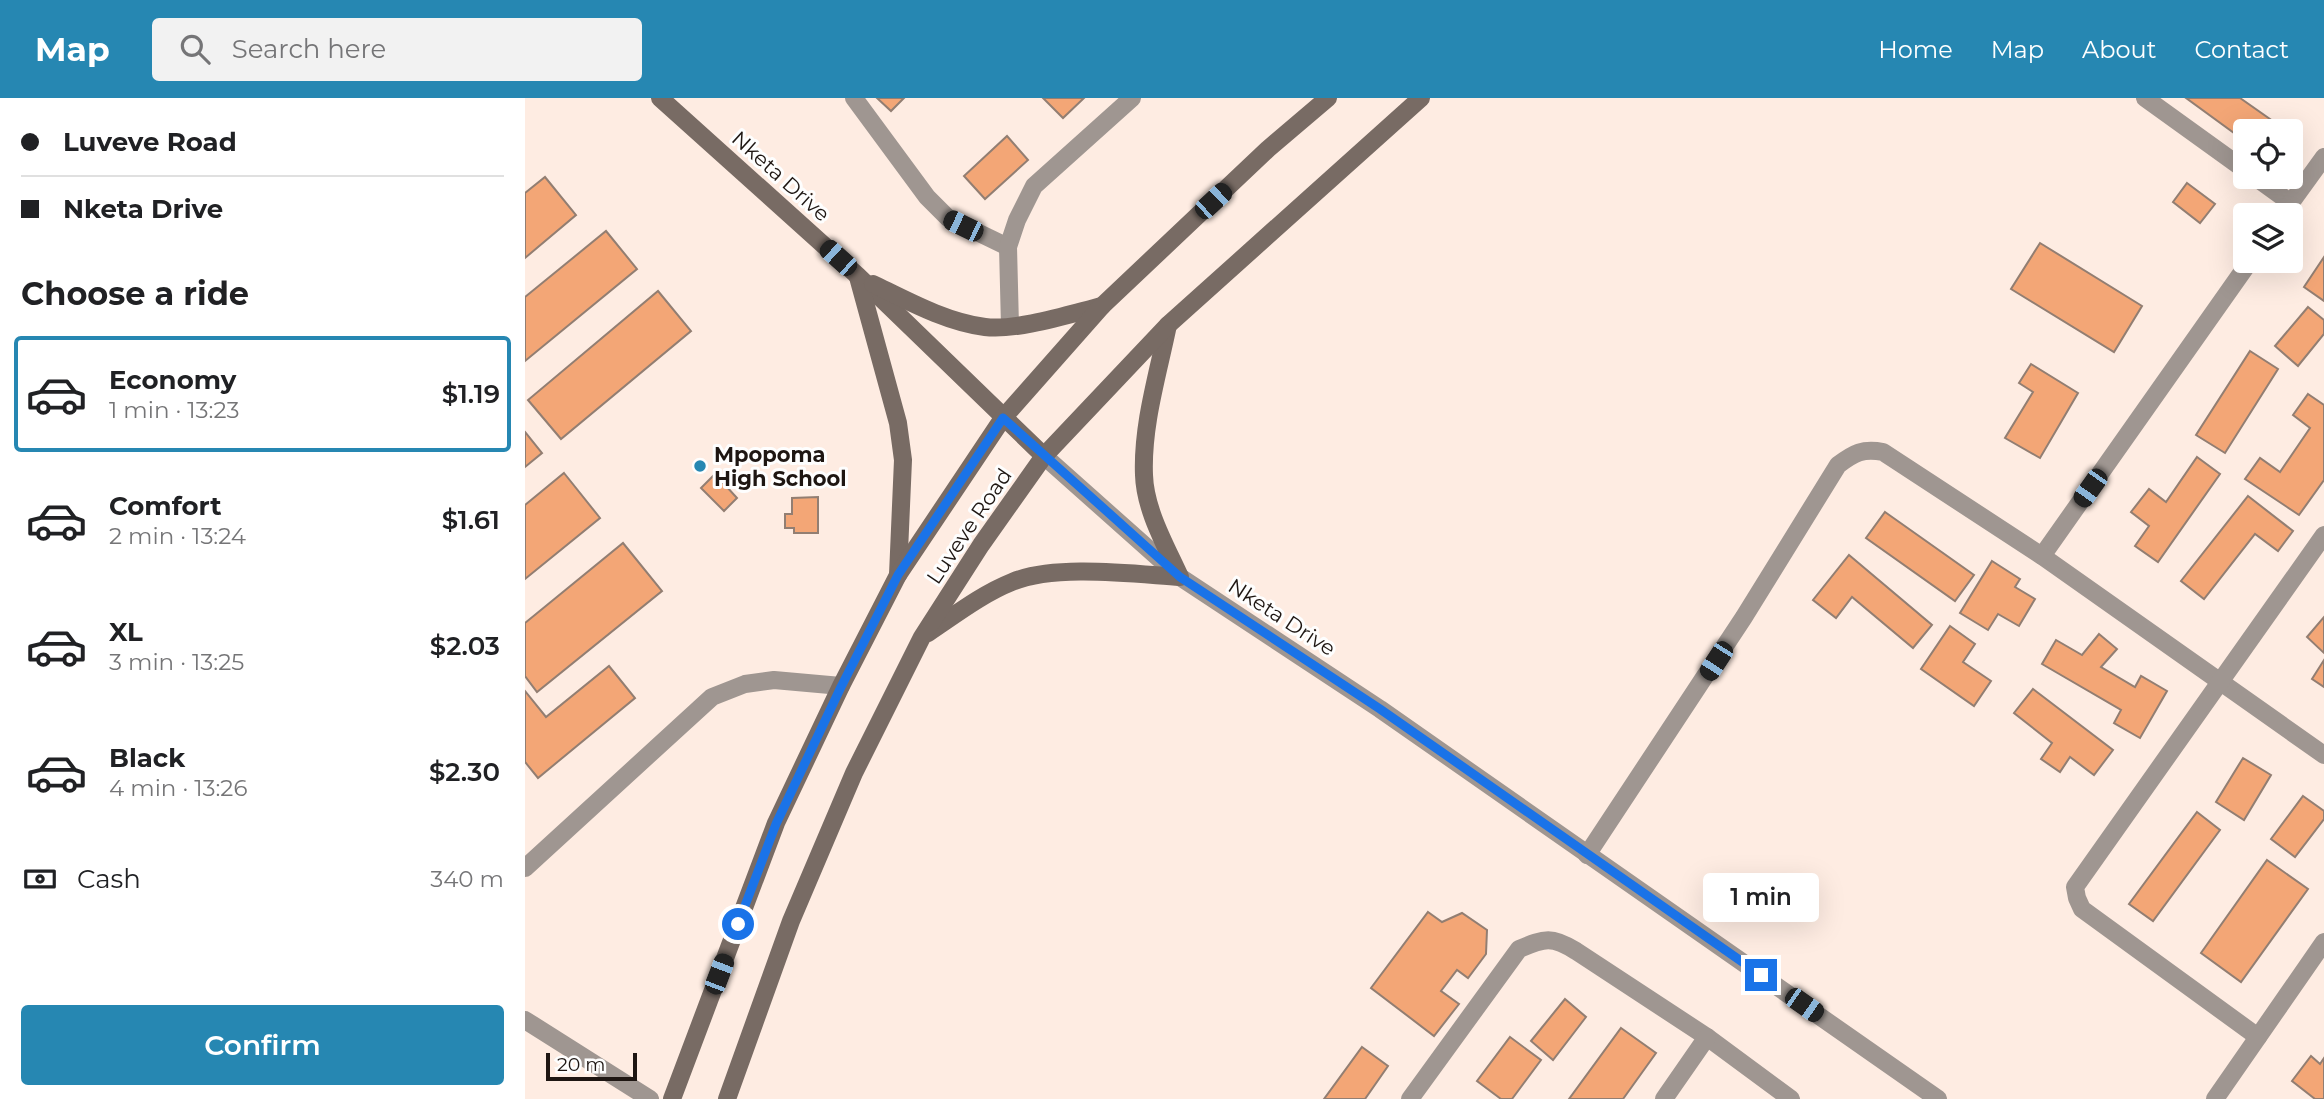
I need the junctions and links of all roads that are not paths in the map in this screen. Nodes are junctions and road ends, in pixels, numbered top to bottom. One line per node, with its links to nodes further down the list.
1 (660, 98): 14 (street, Nketa Drive)
2 (854, 98): 12 (street)
3 (1132, 98): 12 (street)
4 (1328, 98): 15 (street, Luveve Road)
5 (1421, 98): 16 (street, Luveve Road)
6 (2145, 98): 8 (street)
7 (2324, 157): 11 (street)
8 (2233, 161)
9 (2267, 189): 10 (street)
10 (2281, 203)
11 (2291, 203)
12 (1008, 247): 17 (street)
13 (2242, 273): 21 (street)
14 (858, 276): 17 (street); 18 (street, Nketa Drive); 22 (street)
15 (1102, 306): 17 (street); 18 (street, Luveve Road)
16 (1168, 325): 19 (street, Luveve Road); 23 (street)
17 (1010, 326)
18 (1003, 418): 19 (street, Nketa Drive); 22 (street, Luveve Road)
19 (1044, 456): 23 (street, Nketa Drive); 24 (street, Luveve Road)
20 (2324, 535): 25 (street)
21 (2042, 555): 25 (street); 28 (street)
22 (898, 575): 26 (street, Luveve Road)
23 (1180, 577): 24 (street); 28 (street, Nketa Drive)
24 (922, 636): 36 (street, Luveve Road)
25 (2220, 681): 27 (street); 33 (street)
26 (841, 687): 29 (street); 35 (street, Luveve Road)
27 (2324, 755)
28 (1587, 855): 40 (street, Nketa Drive)
29 (525, 868)
30 (2324, 942): 33 (street)
31 (525, 1020): 34 (street)
32 (1707, 1037): 37 (street); 38 (street); 39 (street)
33 (2258, 1037): 41 (street)
34 (650, 1099)
35 (672, 1099)
36 (727, 1099)
37 (1410, 1099)
38 (1664, 1099)
39 (1791, 1099)
40 (1938, 1099)
41 (2216, 1099)

